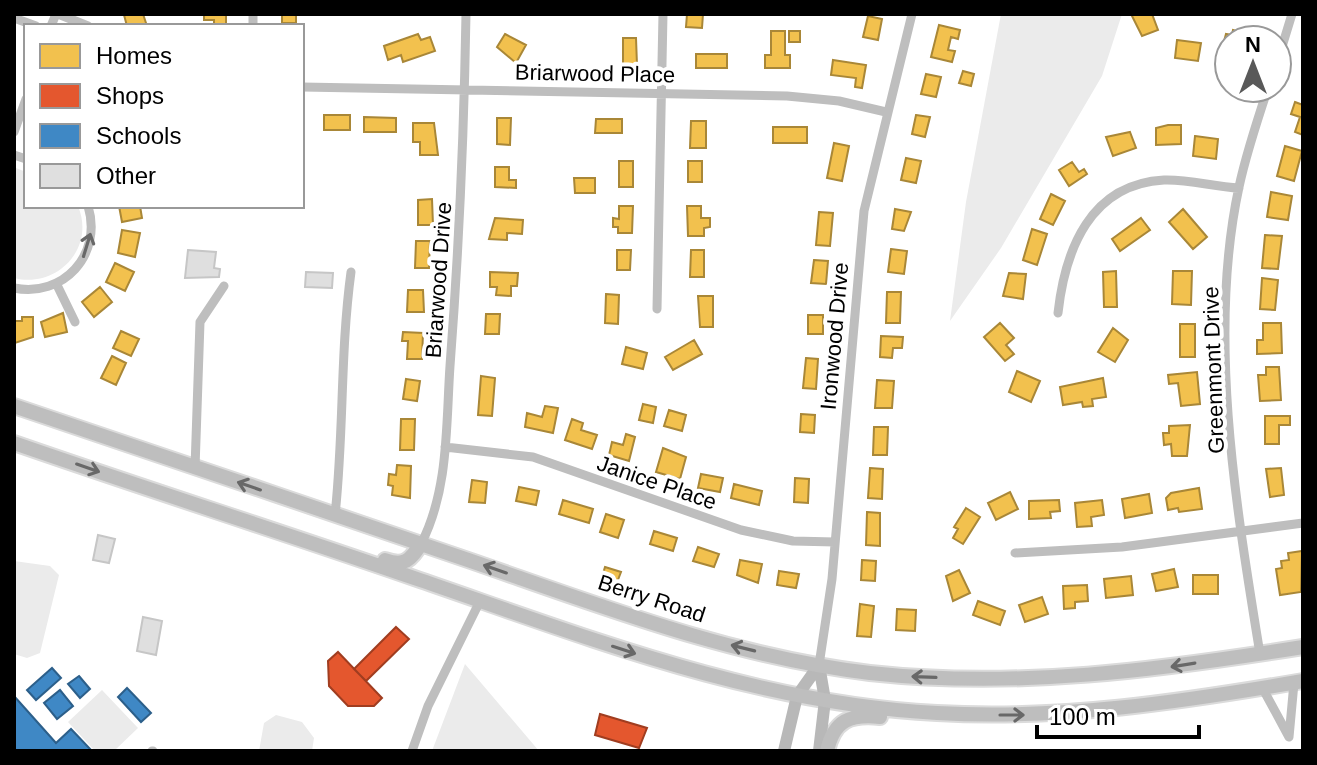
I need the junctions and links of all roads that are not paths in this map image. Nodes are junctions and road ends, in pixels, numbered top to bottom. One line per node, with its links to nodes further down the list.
1 (57, 14): 5 (street)
2 (466, 14): 7 (street, Briarwood Drive)
3 (663, 14): 8 (street)
4 (912, 14): 11 (street, Ironwood Drive)
5 (83, 24)
6 (304, 87): 7 (street, Briarwood Place)
7 (465, 89): 8 (street, Briarwood Place); 24 (street, Briarwood Drive)
8 (660, 91): 11 (street, Briarwood Place); 19 (street)
9 (24, 104): 12 (street)
10 (1263, 104): 13 (street, Greenmont Drive)
11 (886, 112): 32 (street, Ironwood Drive)
12 (14, 132)
13 (1239, 188): 20 (street); 31 (street, Greenmont Drive)
14 (88, 208): 16 (street, one-way to 14)
15 (351, 272): 28 (street)
16 (57, 285): 18 (street); 21 (street)
17 (224, 286): 27 (street)
18 (14, 288)
19 (657, 309)
20 (1058, 313)
21 (75, 322)
22 (14, 406): 27 (highway, Berry Road)
23 (14, 443): 25 (highway)
24 (445, 447): 32 (street, Janice Place); 33 (street, Briarwood Drive)
25 (30, 448): 26 (highway); 29 (highway, one-way to 29)
26 (14, 454)
27 (195, 468): 28 (highway, Berry Road, one-way to 27)
28 (335, 515): 33 (highway, Berry Road)
29 (230, 516): 33 (highway); 35 (highway)
30 (1303, 523): 31 (street)
31 (1240, 532): 34 (street); 37 (street, Greenmont Drive)
32 (835, 542): 38 (street, Ironwood Drive)
33 (421, 544): 38 (highway, Berry Road, one-way to 33)
34 (1015, 553)
35 (480, 601): 41 (highway, one-way to 41); 44 (street)
36 (1303, 647): 37 (highway, Berry Road)
37 (1260, 654): 38 (highway, Berry Road, one-way to 38)
38 (819, 665): 41 (main road); 42 (main road)
39 (1299, 682): 40 (highway); 40 (street)
40 (1263, 689): 43 (highway, one-way to 40)
41 (797, 696): 42 (highway); 45 (main road)
42 (825, 700): 43 (highway); 46 (main road)
43 (934, 713): 47 (highway)
44 (412, 751)
45 (784, 751)
46 (819, 751)
47 (827, 751)

